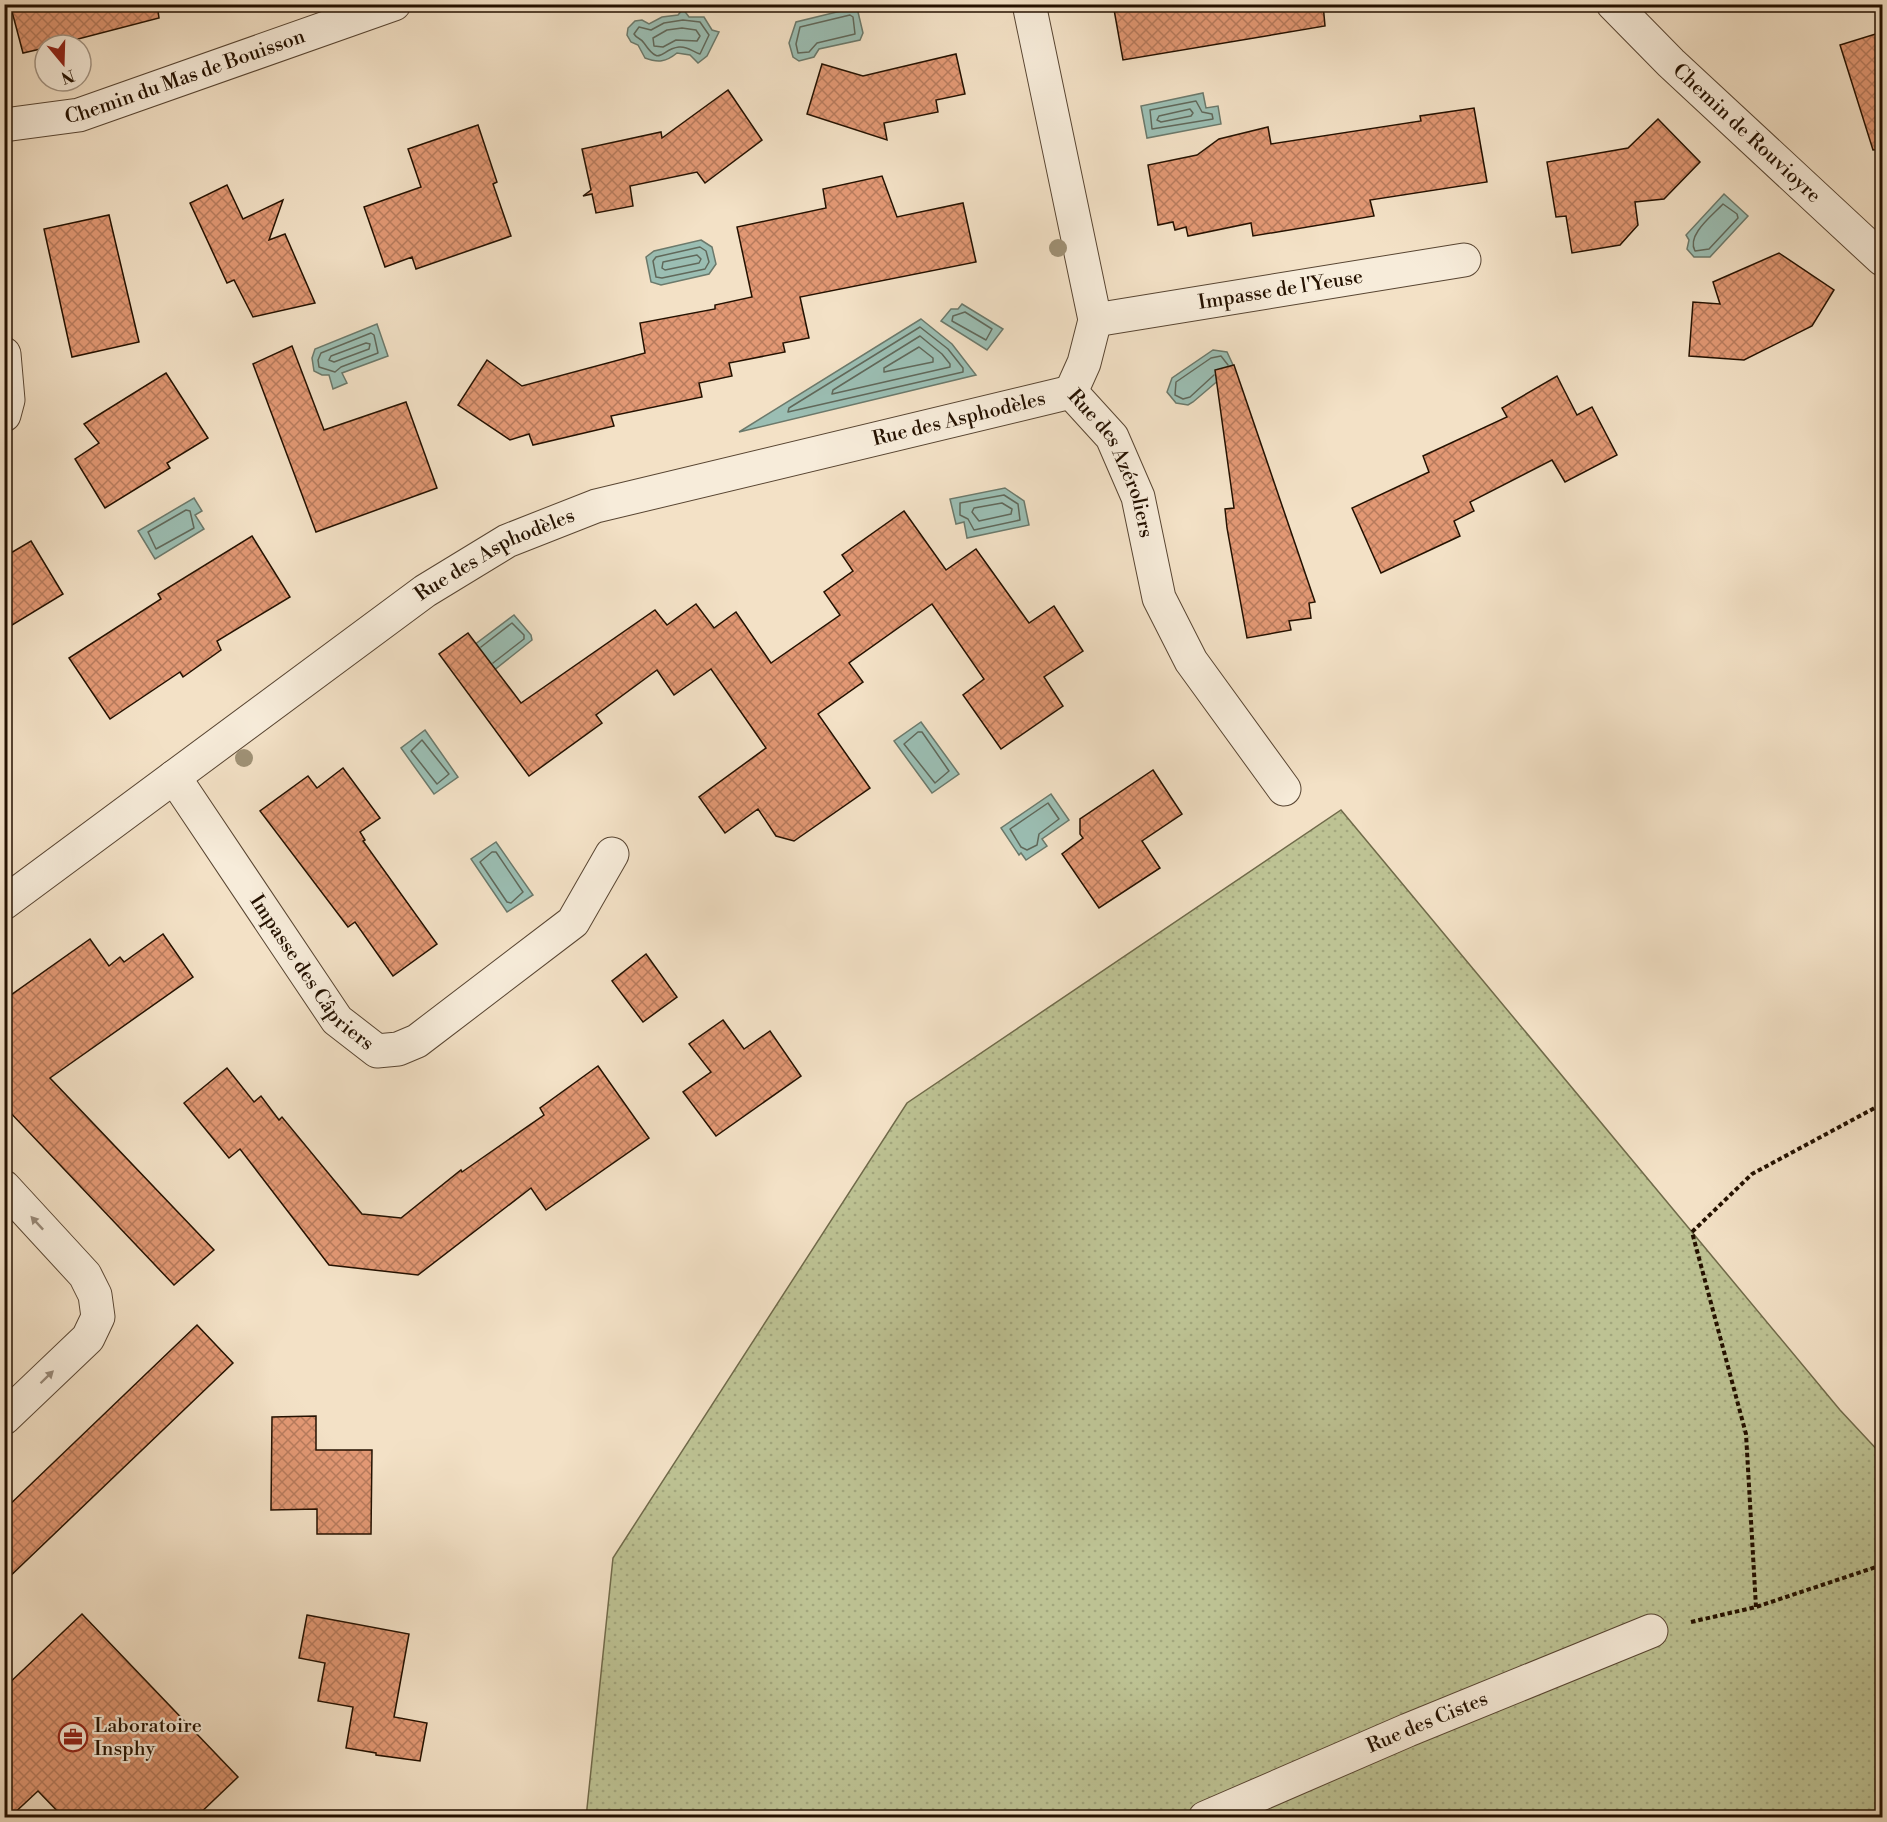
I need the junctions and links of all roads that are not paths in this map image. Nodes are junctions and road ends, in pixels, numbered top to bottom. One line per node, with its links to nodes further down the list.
1 (394, 4): 4 (street, Chemin du Mas de Bouisson)
2 (1029, 4): 7 (street, Rue des Azéroliers)
3 (1613, 4): 5 (street, Chemin de Rouvioyre)
4 (4, 125)
5 (1882, 259)
6 (1464, 260): 7 (street, Impasse de l'Yeuse)
7 (1095, 320): 9 (street, Rue des Azéroliers)
8 (4, 354): 10 (street)
9 (1071, 392): 11 (street, Rue des Asphodèles); 12 (street, Rue des Azéroliers)
10 (4, 415)
11 (174, 777): 13 (street, Impasse des Câpriers); 14 (street, Rue des Asphodèles)
12 (1284, 789)
13 (612, 854)
14 (4, 903)
15 (4, 1187): 16 (street, one-way to 15)
16 (4, 1418)
17 (1651, 1631): 18 (street, Rue des Cistes)
18 (1205, 1818)

